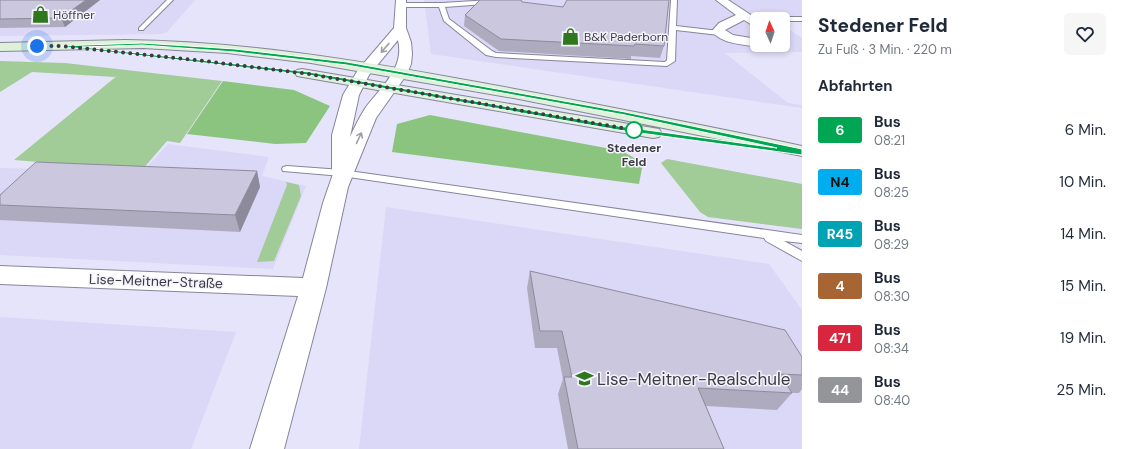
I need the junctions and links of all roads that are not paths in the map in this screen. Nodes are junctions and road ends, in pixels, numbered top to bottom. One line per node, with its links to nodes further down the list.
1 (170, 0): 14 (lane)
2 (674, 0): 13 (lane)
3 (721, 0): 9 (street)
4 (487, 1): 5 (lane); 7 (lane)
5 (456, 2): 8 (lane)
6 (401, 3): 8 (lane); 12 (street)
7 (495, 4)
8 (442, 5): 13 (lane)
9 (750, 19): 15 (street)
10 (790, 19): 11 (lane)
11 (802, 19)
12 (400, 28): 20 (street, one-way to 20); 22 (street)
13 (673, 28): 15 (lane)
14 (141, 29)
15 (719, 33): 16 (street)
16 (750, 42)
17 (61, 46): 18 (street); 19 (street); 20 (street)
18 (0, 47)
19 (211, 62)
20 (368, 67): 22 (street); 23 (street)
21 (288, 71): 23 (street)
22 (401, 73): 24 (street); 25 (street)
23 (357, 82): 24 (street); 27 (street)
24 (390, 87): 25 (street); 27 (street, one-way to 24)
25 (802, 152)
26 (287, 169): 27 (lane)
27 (342, 173): 28 (lane); 32 (street)
28 (766, 235): 29 (lane); 30 (lane)
29 (802, 240)
30 (802, 257)
31 (0, 275): 32 (street, Lise-Meitner-Straße)
32 (313, 288): 33 (street)
33 (267, 449)

